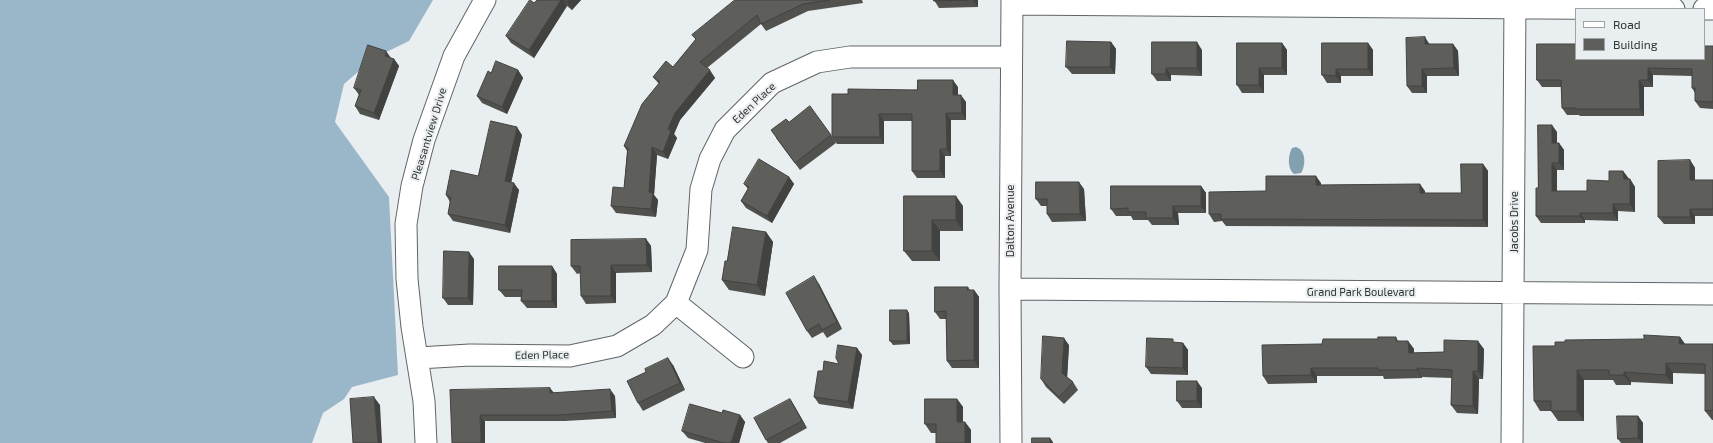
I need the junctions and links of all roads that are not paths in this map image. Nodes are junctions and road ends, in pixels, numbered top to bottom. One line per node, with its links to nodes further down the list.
1 (485, 0): 11 (street, Pleasantview Drive)
2 (1012, 2): 3 (street); 5 (street, Dalton Avenue)
3 (1515, 4): 4 (street); 7 (street, Jacobs Drive)
4 (1642, 8)
5 (1011, 56): 6 (street, Dalton Avenue); 9 (street, Eden Place)
6 (1010, 289): 7 (street, Grand Park Boulevard); 13 (street, Dalton Avenue)
7 (1514, 292): 8 (street, Grand Park Boulevard); 14 (street, Jacobs Drive)
8 (1713, 294)
9 (676, 303): 10 (street); 11 (street, Eden Place)
10 (743, 357)
11 (418, 358): 12 (street, Pleasantview Drive)
12 (426, 443)
13 (1011, 443)
14 (1512, 443)

